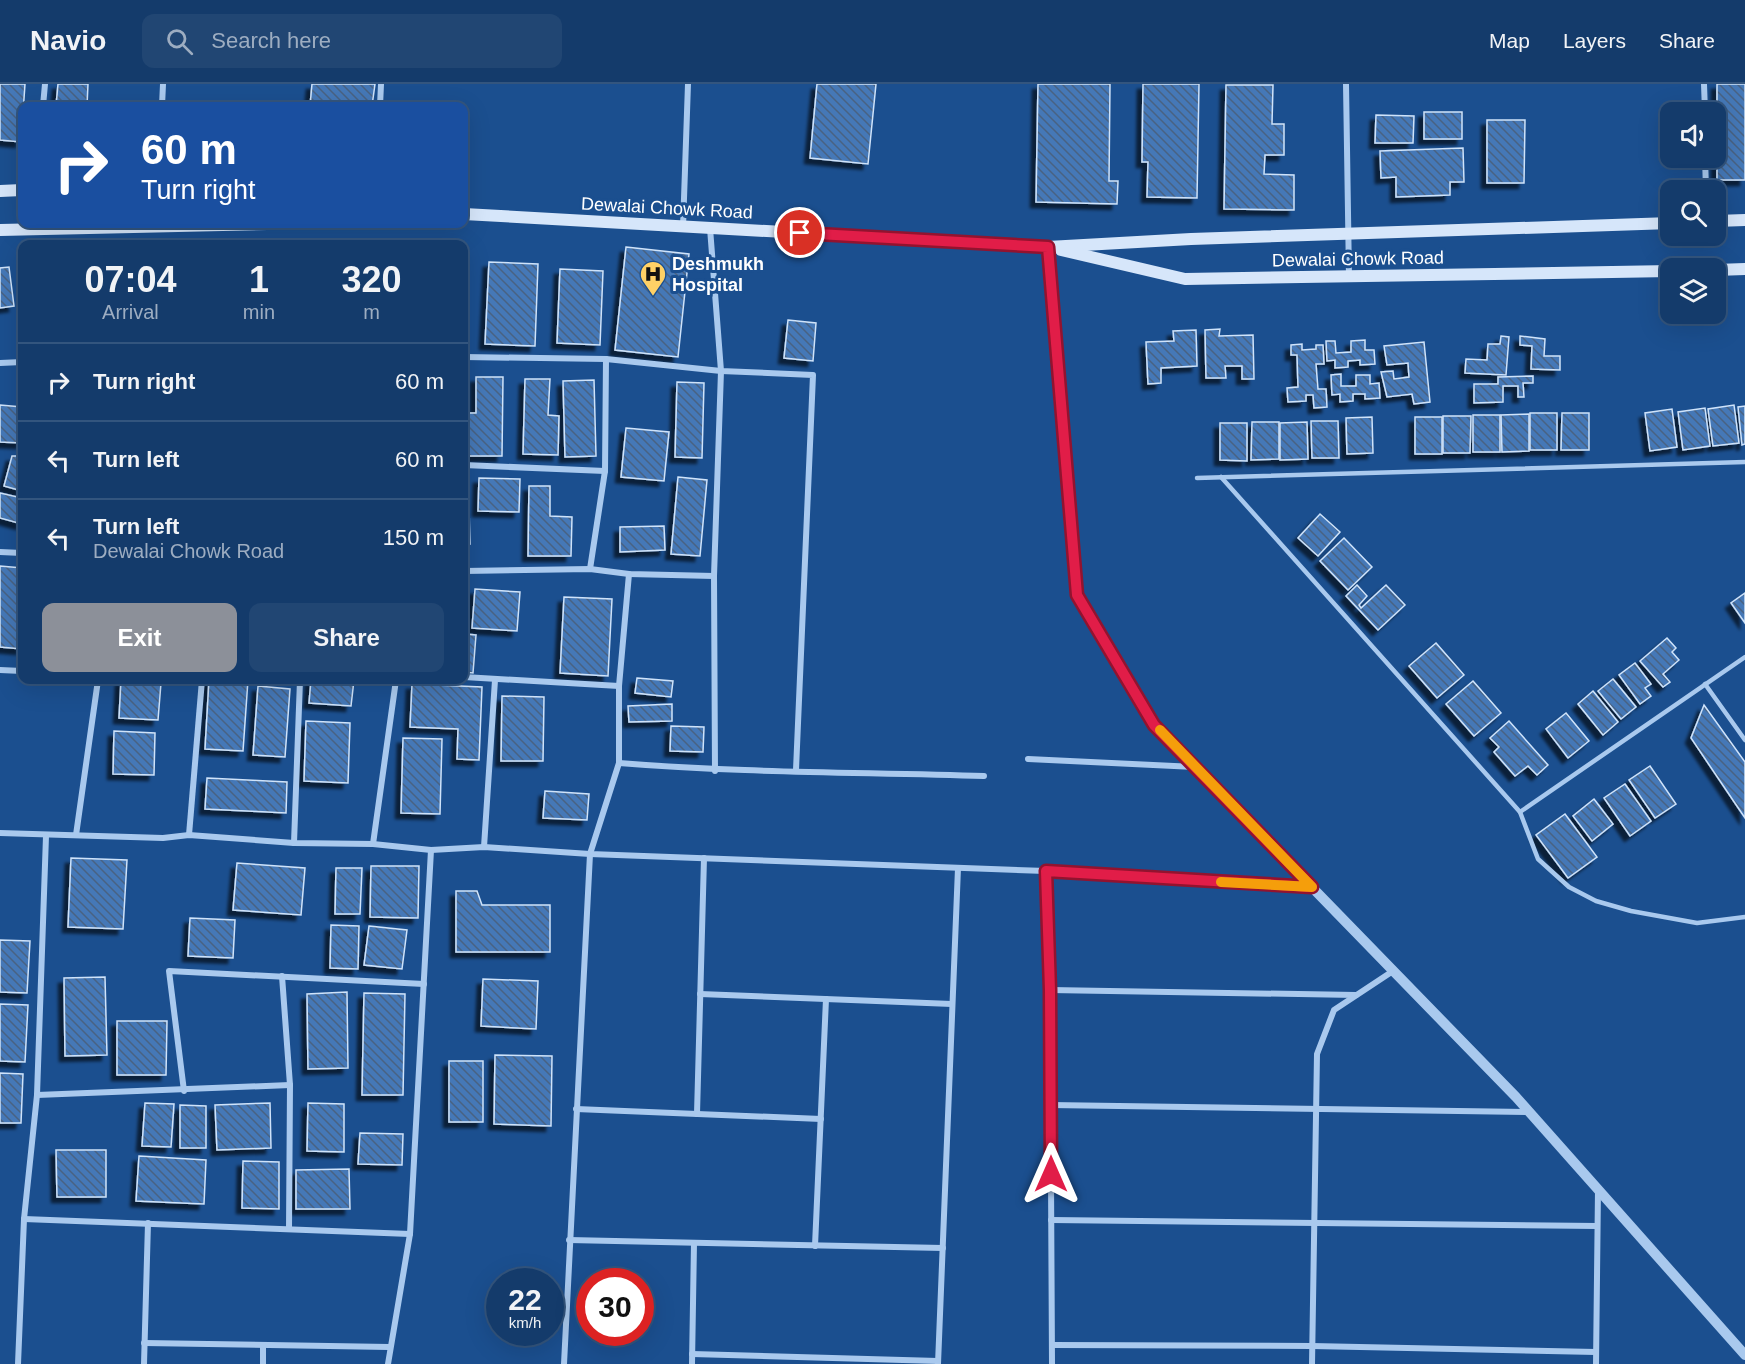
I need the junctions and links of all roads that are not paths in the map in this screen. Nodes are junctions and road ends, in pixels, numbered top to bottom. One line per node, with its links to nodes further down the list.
1 (45, 84): 7 (street)
2 (163, 84): 8 (street)
3 (381, 84): 9 (street)
4 (688, 84): 17 (street)
5 (1346, 84): 21 (street)
6 (1704, 84): 10 (street)
7 (43, 102)
8 (162, 102)
9 (380, 102)
10 (1705, 102)
11 (18, 190): 12 (main road)
12 (0, 191)
13 (468, 214): 17 (main road, Dewalai Chowk Road)
14 (1745, 220): 15 (main road)
15 (1726, 221)
16 (1660, 223): 21 (main road, Dewalai Chowk Road)
17 (684, 227): 19 (main road, Dewalai Chowk Road)
18 (89, 228): 20 (main road)
19 (710, 228): 22 (main road, Dewalai Chowk Road); 31 (street)
20 (0, 230)
21 (1348, 233): 22 (main road, Dewalai Chowk Road); 26 (street)
22 (1048, 247): 26 (main road, Dewalai Chowk Road); 57 (street)
23 (1745, 269): 24 (main road)
24 (1726, 270)
25 (1660, 271): 26 (main road, Dewalai Chowk Road)
26 (1349, 277)
27 (468, 357): 28 (street)
28 (606, 359): 31 (street); 34 (street)
29 (18, 362): 30 (street)
30 (0, 363)
31 (721, 371): 42 (street); 58 (street)
32 (1745, 462): 35 (lane)
33 (468, 465): 34 (street)
34 (605, 471): 39 (street)
35 (1221, 477): 36 (lane); 61 (lane)
36 (1197, 478)
37 (0, 552): 38 (street)
38 (18, 553)
39 (590, 569): 40 (street); 41 (street)
40 (468, 571)
41 (628, 574): 42 (street); 53 (street)
42 (714, 576): 59 (street)
43 (1745, 657): 52 (lane)
44 (0, 670): 45 (street)
45 (18, 671)
46 (468, 677): 47 (street)
47 (495, 680): 53 (street); 68 (street)
48 (97, 684): 63 (street)
49 (202, 684): 64 (street)
50 (300, 684): 66 (street)
51 (395, 684): 67 (street)
52 (1705, 684): 54 (lane); 61 (lane)
53 (619, 686): 56 (street)
54 (1745, 740)
55 (1028, 759): 57 (street)
56 (620, 763): 59 (street); 70 (street)
57 (1196, 767): 74 (street)
58 (796, 770): 59 (street); 60 (street)
59 (715, 771)
60 (984, 776)
61 (1520, 812): 75 (lane)
62 (0, 833): 65 (street)
63 (76, 835): 64 (street); 65 (street)
64 (189, 835): 66 (street)
65 (46, 836): 86 (street)
66 (294, 843): 67 (street)
67 (373, 844): 69 (street)
68 (484, 847): 69 (street); 70 (street)
69 (430, 850): 78 (street)
70 (590, 854): 71 (street); 88 (street)
71 (704, 858): 72 (street); 80 (street)
72 (958, 868): 73 (street); 83 (street)
73 (1046, 871): 74 (street); 79 (street)
74 (1312, 887): 76 (street)
75 (1745, 917)
76 (1394, 971): 81 (street); 90 (street)
77 (282, 976): 78 (street); 84 (street); 85 (street)
78 (424, 984): 100 (street)
79 (1050, 990): 81 (street); 87 (street)
80 (700, 994): 82 (street); 91 (street)
81 (1357, 995): 89 (street)
82 (826, 999): 83 (street); 92 (street)
83 (952, 1004): 104 (street)
84 (290, 1085): 85 (street); 99 (street)
85 (184, 1091): 86 (street)
86 (38, 1095): 94 (street)
87 (1050, 1105): 89 (street); 95 (street)
88 (576, 1109): 91 (street); 101 (street)
89 (1316, 1109): 90 (street); 97 (street)
90 (1528, 1112): 93 (street)
91 (697, 1114): 92 (street)
92 (821, 1119): 103 (street)
93 (1598, 1189): 98 (street); 112 (street)
94 (24, 1219): 96 (street); 115 (street)
95 (1051, 1220): 97 (street); 107 (street)
96 (148, 1223): 99 (street); 105 (street)
97 (1314, 1223): 98 (street); 108 (street)
98 (1597, 1226): 110 (street)
99 (289, 1229): 100 (street)
100 (410, 1234): 109 (street)
101 (569, 1240): 102 (street); 119 (street)
102 (693, 1243): 103 (street); 111 (street)
103 (815, 1246): 104 (street)
104 (943, 1248): 114 (street)
105 (144, 1343): 106 (street); 116 (street)
106 (263, 1345): 109 (street); 117 (street)
107 (1052, 1345): 108 (street); 121 (street)
108 (1312, 1346): 110 (street); 122 (street)
109 (389, 1347): 118 (street)
110 (1596, 1352): 123 (street)
111 (692, 1354): 113 (street); 120 (street)
112 (1745, 1355)
113 (813, 1361): 114 (street)
114 (938, 1362)
115 (18, 1364)
116 (144, 1364)
117 (263, 1364)
118 (388, 1364)
119 (564, 1364)
120 (692, 1364)
121 (1052, 1364)
122 (1312, 1364)
123 (1596, 1364)

